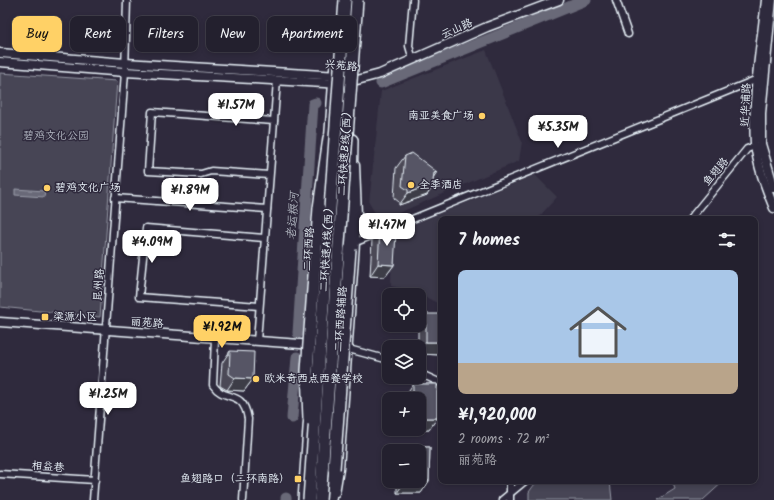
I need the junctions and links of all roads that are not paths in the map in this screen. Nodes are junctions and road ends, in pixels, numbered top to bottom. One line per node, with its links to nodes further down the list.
1 (127, 0): 15 (street, 昆州路)
2 (340, 0): 18 (main road, 二环西路)
3 (345, 0): 51 (highway, 二环快速A线(西), bridge)
4 (357, 0): 52 (highway, 二环快速B线(西), bridge)
5 (362, 0): 19 (main road)
6 (413, 0): 13 (street)
7 (559, 0): 13 (street, 云山路)
8 (616, 0): 11 (street)
9 (766, 0): 17 (street, 近华浦路)
10 (772, 0): 17 (street, 近华浦路)
11 (628, 34)
12 (0, 54): 15 (street, 兴苑路)
13 (414, 60): 19 (street, 云山路)
14 (0, 62): 16 (street, 兴苑路)
15 (125, 63): 16 (street, 昆州路); 18 (street, 兴苑路)
16 (124, 72): 20 (street, 兴苑路); 27 (street, 昆州路)
17 (761, 78): 24 (street, 近华浦路); 32 (street)
18 (334, 79): 19 (street, 兴苑路); 20 (street, 兴苑路); 22 (main road, 二环西路)
19 (359, 79): 23 (main road)
20 (277, 80): 21 (street)
21 (274, 121): 25 (street); 25 (street)
22 (330, 138): 38 (main road, 二环西路); 51 (highway, bridge)
23 (352, 140): 32 (highway); 39 (main road)
24 (758, 144): 26 (street, 近华浦路); 28 (street, 近华浦路); 30 (street, 鱼翅路)
25 (269, 175): 29 (street)
26 (773, 183)
27 (115, 198): 29 (street); 35 (street, 昆州路)
28 (774, 208)
29 (267, 209): 31 (street)
30 (692, 216)
31 (264, 238): 33 (street); 33 (street)
32 (353, 246): 39 (street, 二环西路辅路); 54 (highway, bridge)
33 (259, 306): 37 (street)
34 (0, 322): 35 (street, 丽苑路)
35 (106, 331): 36 (street, 丽苑路); 44 (street, 昆州路)
36 (215, 339): 37 (street, 丽苑路); 49 (street)
37 (257, 341): 38 (street, 丽苑路)
38 (314, 345): 39 (street, 丽苑路); 50 (main road, 二环西路)
39 (342, 348): 40 (street); 53 (main road); 55 (street, 二环西路辅路)
40 (382, 358)
41 (426, 376): 42 (street)
42 (438, 382)
43 (0, 474): 44 (street, 相益巷)
44 (95, 480): 48 (street, 昆州路)
45 (510, 484): 47 (street)
46 (522, 484): 47 (street)
47 (510, 497): 56 (street)
48 (93, 500)
49 (243, 500)
50 (303, 500)
51 (309, 500)
52 (320, 500)
53 (326, 500)
54 (330, 500)
55 (335, 500)
56 (502, 500)

